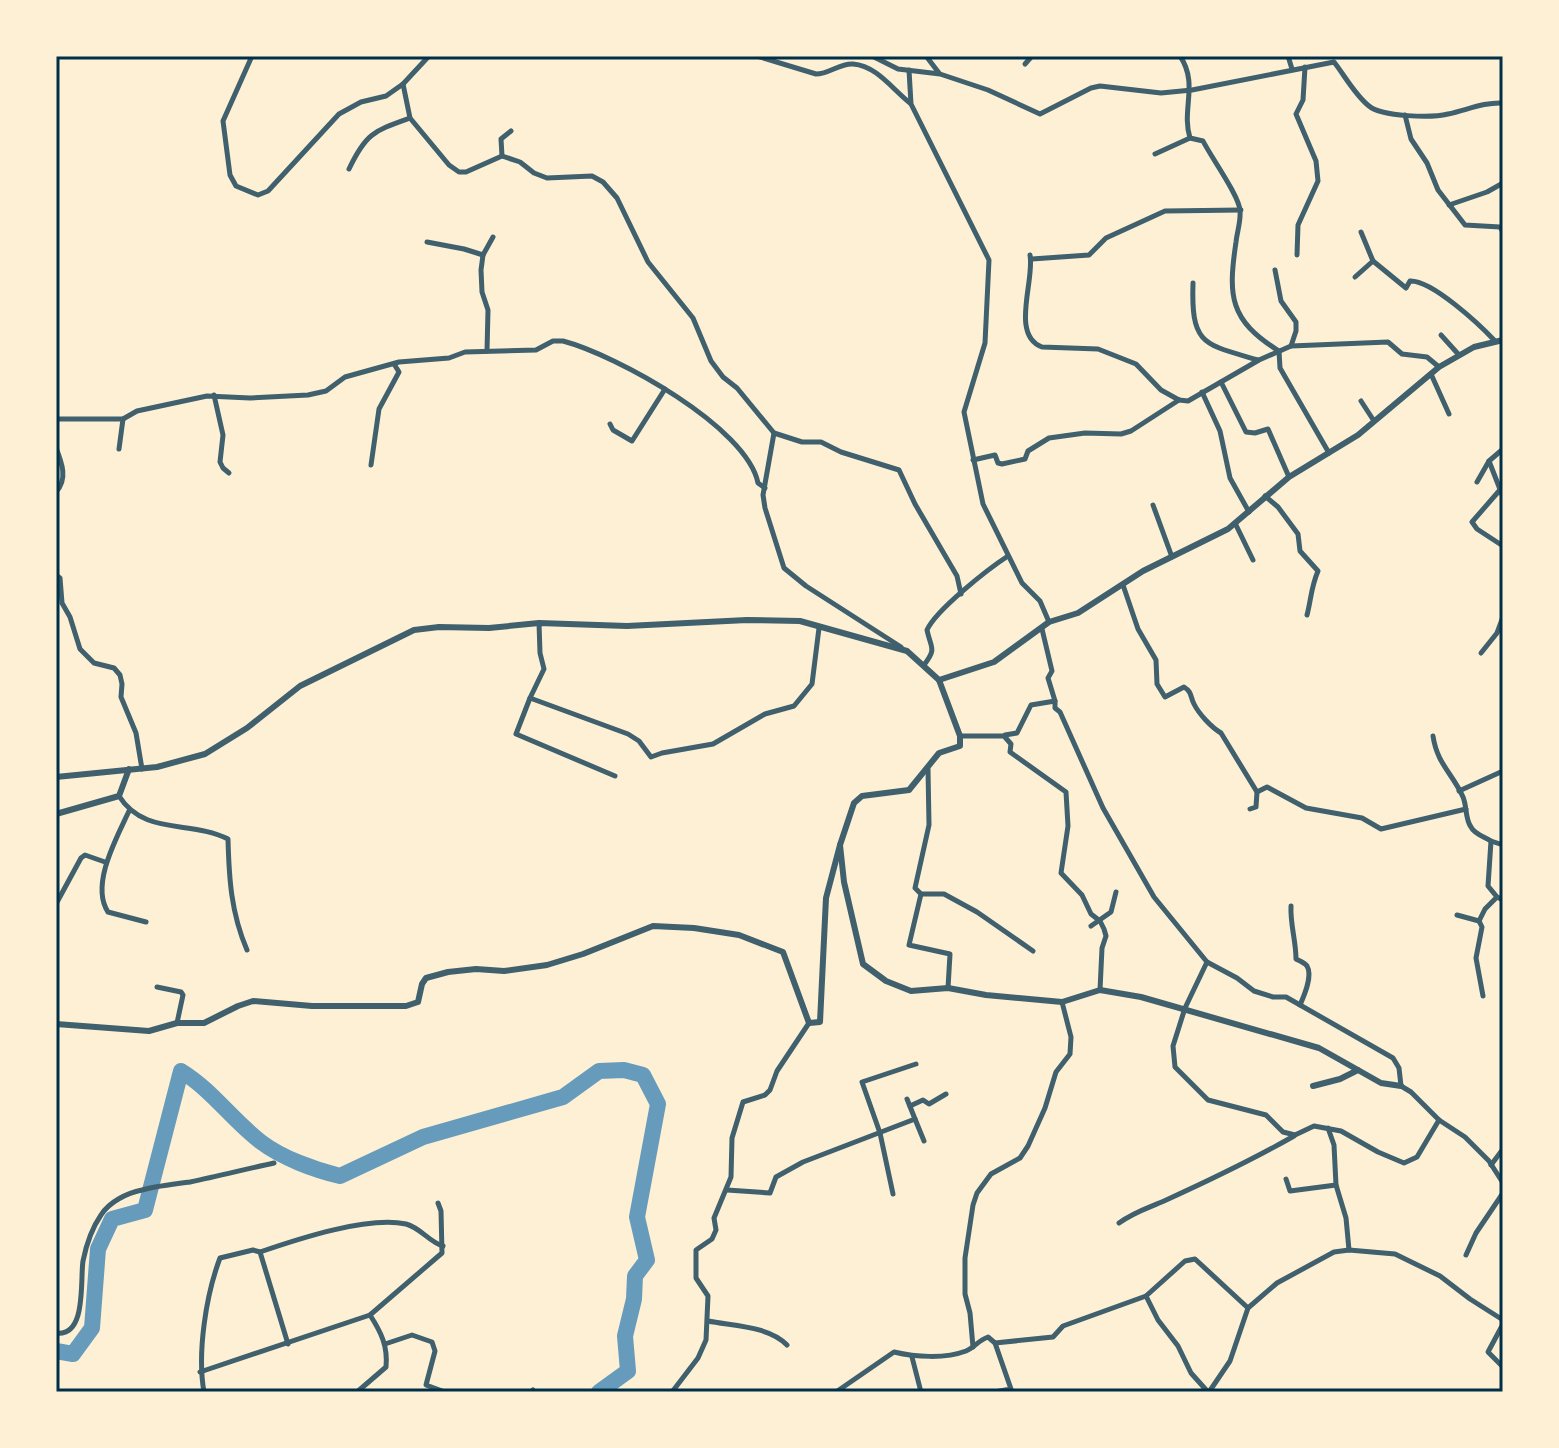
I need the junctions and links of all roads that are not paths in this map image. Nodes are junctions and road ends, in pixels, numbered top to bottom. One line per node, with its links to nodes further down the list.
1 (252, 56): 15 (street)
2 (429, 56): 15 (street)
3 (757, 56): 18 (street)
4 (872, 56): 12 (street)
5 (926, 56): 14 (street)
6 (1032, 56): 10 (street)
7 (1180, 56): 16 (street)
8 (1288, 56): 13 (street)
9 (1336, 59): 11 (street); 19 (street)
10 (1025, 64)
11 (1305, 67): 13 (street); 34 (street)
12 (909, 69): 14 (street); 18 (street)
13 (1292, 69): 16 (street)
14 (940, 74): 16 (street)
15 (403, 84): 20 (street)
16 (1192, 90): 22 (street)
17 (1503, 103): 19 (street)
18 (911, 104): 65 (street)
19 (1405, 115): 27 (street)
20 (410, 118): 24 (street); 25 (street)
21 (511, 131): 24 (street)
22 (1190, 138): 23 (street); 28 (street)
23 (1155, 154)
24 (502, 156): 60 (street)
25 (349, 169)
26 (1503, 183): 27 (street)
27 (1448, 205): 30 (street)
28 (1241, 210): 43 (street); 53 (street)
29 (1361, 232): 35 (street)
30 (1503, 232)
31 (493, 237): 33 (street)
32 (427, 242): 33 (street)
33 (483, 255): 42 (street)
34 (1297, 255)
35 (1373, 261): 37 (street); 40 (street)
36 (1275, 270): 41 (street)
37 (1355, 277)
38 (1193, 283): 45 (street)
39 (1441, 335): 44 (street)
40 (1499, 341): 44 (street)
41 (1291, 346): 43 (street); 47 (street)
42 (487, 351): 46 (street); 50 (street)
43 (1279, 351): 45 (street); 64 (street)
44 (1459, 355): 47 (street)
45 (1259, 360): 49 (street)
46 (394, 364): 52 (street); 67 (street)
47 (1439, 367): 48 (street)
48 (1431, 373): 55 (street); 58 (street)
49 (1221, 382): 51 (street); 69 (street)
50 (665, 389): 59 (street); 71 (street)
51 (1202, 392): 53 (street); 77 (street)
52 (214, 395): 57 (street); 68 (street)
53 (1179, 400): 65 (street)
54 (1361, 401): 58 (street)
55 (1449, 414)
56 (56, 419): 57 (street)
57 (123, 419): 62 (street)
58 (1374, 421): 64 (street)
59 (610, 424)
60 (774, 433): 71 (street); 86 (street)
61 (56, 448): 72 (street)
62 (119, 449)
63 (1503, 449): 66 (street)
64 (1329, 453): 69 (street)
65 (973, 460): 81 (street)
66 (1489, 461): 70 (street); 73 (street)
67 (371, 465)
68 (229, 473)
69 (1289, 477): 74 (street)
70 (1477, 482)
71 (765, 488): 93 (street)
72 (56, 492)
73 (1501, 494): 80 (street)
74 (1265, 496): 77 (street); 87 (street)
75 (1153, 505): 82 (street)
76 (56, 510): 79 (street)
77 (1249, 512): 78 (street)
78 (1235, 523): 82 (street); 83 (street)
79 (56, 531)
80 (1503, 546)
81 (1008, 556): 86 (street); 89 (street)
82 (1172, 557): 85 (street)
83 (1253, 560)
84 (56, 575): 103 (street)
85 (1123, 585): 89 (street); 109 (street)
86 (961, 594): 95 (street)
87 (1307, 615)
88 (1503, 617): 94 (street)
89 (1049, 622): 92 (street)
90 (539, 623): 91 (street); 97 (street); 103 (street)
91 (819, 628): 93 (street); 97 (street)
92 (1042, 629): 96 (street); 98 (street)
93 (907, 651): 95 (street)
94 (1481, 653)
95 (924, 665): 96 (street)
96 (939, 680): 99 (street)
97 (530, 698): 106 (street)
98 (1055, 701): 100 (street); 131 (street)
99 (960, 736): 100 (street); 104 (street)
100 (1004, 736): 125 (street)
101 (1433, 736): 108 (street)
102 (129, 769): 103 (street); 107 (street); 110 (street)
103 (142, 769)
104 (928, 769): 116 (street); 120 (street)
105 (1503, 771): 108 (street)
106 (615, 776)
107 (56, 777)
108 (1459, 791): 112 (street)
109 (1257, 792): 111 (street); 112 (street)
110 (119, 796): 113 (street); 114 (street)
111 (1250, 809)
112 (1466, 809): 115 (street)
113 (129, 811): 118 (street); 129 (street)
114 (56, 814)
115 (1491, 841): 117 (street); 121 (street)
116 (840, 845): 133 (street); 140 (street)
117 (1503, 845)
118 (106, 862): 122 (street); 127 (street)
119 (1116, 892): 125 (street)
120 (921, 894): 130 (street); 133 (street)
121 (1500, 898): 126 (street)
122 (56, 904)
123 (1291, 906): 137 (street)
124 (1457, 915): 126 (street)
125 (1100, 921): 128 (street); 134 (street)
126 (1479, 921): 135 (street)
127 (146, 922)
128 (1091, 926)
129 (247, 950)
130 (1033, 951)
131 (1207, 962): 137 (street); 138 (street)
132 (157, 987): 139 (street)
133 (948, 988): 136 (street)
134 (1100, 990): 136 (street); 138 (street)
135 (1483, 996)
136 (1062, 1002): 178 (street)
137 (1300, 1005): 145 (street)
138 (1185, 1008): 143 (street); 151 (street)
139 (177, 1023): 140 (street); 141 (street)
140 (809, 1023): 159 (street)
141 (56, 1024)
142 (916, 1064): 150 (street)
143 (1358, 1070): 144 (street); 145 (street)
144 (1313, 1086)
145 (1401, 1086): 148 (street)
146 (946, 1094): 147 (street)
147 (915, 1119): 150 (street); 152 (street)
148 (1439, 1120): 149 (street); 155 (street)
149 (1328, 1128): 151 (street); 158 (street)
150 (880, 1133): 159 (street); 161 (street)
151 (1295, 1135): 163 (street)
152 (924, 1141)
153 (1503, 1149): 155 (street)
154 (274, 1163): 173 (street)
155 (1491, 1165): 157 (street)
156 (1286, 1179): 158 (street)
157 (1503, 1183)
158 (1336, 1185): 165 (street)
159 (727, 1190): 171 (street)
160 (1503, 1193): 167 (street)
161 (893, 1194)
162 (438, 1203): 164 (street)
163 (1119, 1223)
164 (443, 1246): 166 (street); 170 (street)
165 (1349, 1250): 169 (street); 172 (street)
166 (260, 1252): 175 (street); 181 (street)
167 (1466, 1255)
168 (1146, 1296): 169 (street); 174 (street); 190 (street)
169 (1248, 1308): 190 (street)
170 (370, 1315): 175 (street); 176 (street)
171 (708, 1321): 177 (street); 186 (street)
172 (1503, 1322): 180 (street)
173 (56, 1333)
174 (995, 1343): 178 (street); 182 (street)
175 (288, 1344): 181 (street)
176 (385, 1344): 184 (street); 185 (street)
177 (787, 1345)
178 (973, 1347): 179 (street)
179 (912, 1357): 187 (street); 188 (street)
180 (1503, 1367)
181 (200, 1372): 183 (street)
182 (1012, 1390): 189 (street)
183 (204, 1392)
184 (357, 1392)
185 (445, 1392)
186 (672, 1392)
187 (836, 1392)
188 (921, 1392)
189 (994, 1392)
190 (1208, 1392)

